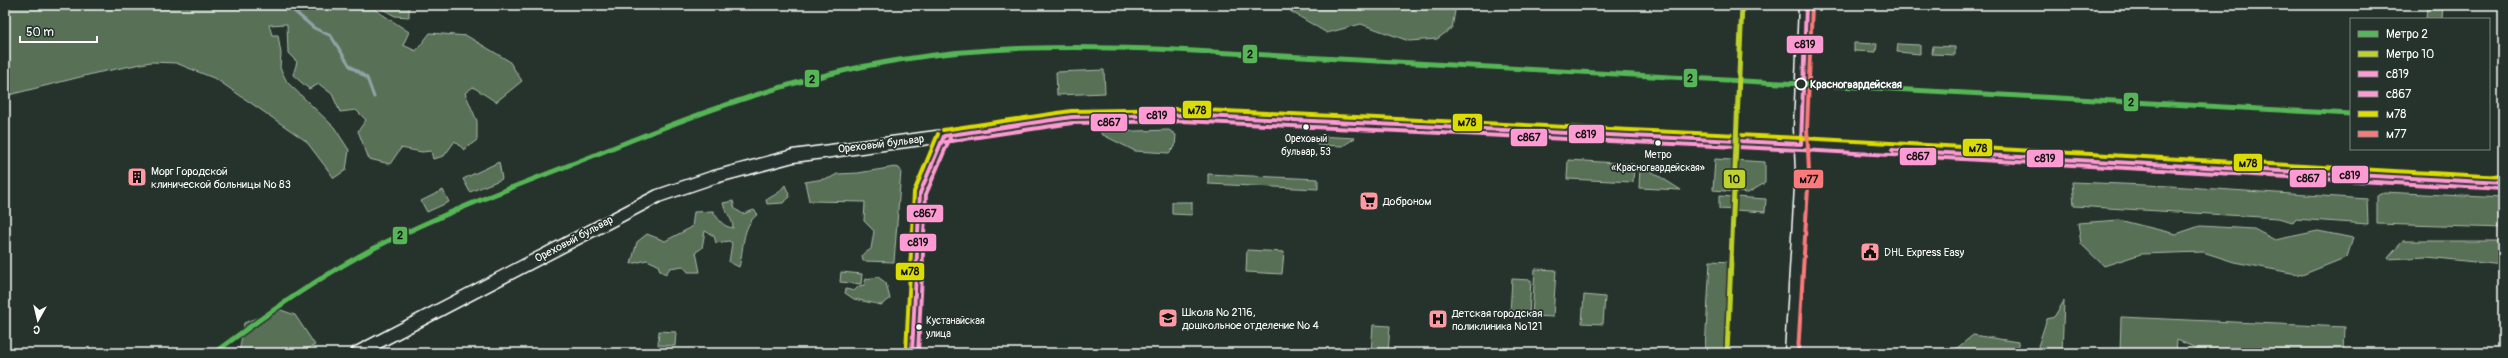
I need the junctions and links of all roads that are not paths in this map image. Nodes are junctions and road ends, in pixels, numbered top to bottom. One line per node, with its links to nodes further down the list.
1 (1806, 5): 3 (main road)
2 (944, 136): 3 (street, Ореховый бульвар); 5 (street, Ореховый бульвар); 6 (street)
3 (1802, 144): 4 (main road, Ореховый бульвар); 7 (main road)
4 (2503, 183)
5 (357, 353)
6 (912, 353)
7 (1792, 353)

